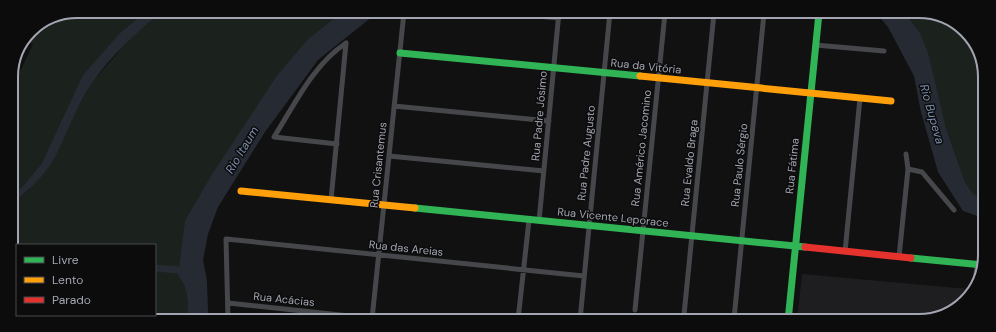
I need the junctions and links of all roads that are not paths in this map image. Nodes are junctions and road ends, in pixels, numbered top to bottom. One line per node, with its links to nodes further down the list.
1 (403, 18): 10 (street, Rua Crisantemus)
2 (559, 18): 11 (street, Rua Padre Jósimo)
3 (609, 18): 12 (street, Rua Padre Augusto)
4 (664, 18): 13 (street, Rua Américo Jacomino)
5 (714, 18): 14 (street, Rua Evaldo Braga)
6 (764, 18): 15 (street, Rua Paulo Sérgio)
7 (818, 18): 8 (street, Rua Fátima)
8 (815, 45): 9 (street); 16 (street, Rua Fátima)
9 (884, 51)
10 (400, 52): 11 (street, Rua da Vitória); 19 (street, Rua Crisantemus)
11 (554, 68): 12 (street, Rua da Vitória); 20 (street, Rua Padre Jósimo)
12 (604, 73): 13 (street, Rua da Vitória); 32 (street, Rua Padre Augusto)
13 (658, 78): 14 (street, Rua da Vitória); 33 (street, Rua Américo Jacomino)
14 (707, 83): 15 (street, Rua da Vitória); 34 (street, Rua Evaldo Braga)
15 (757, 88): 16 (street, Rua da Vitória); 35 (street, Rua Paulo Sérgio)
16 (810, 94): 17 (street, Rua da Vitória); 36 (street, Rua Fátima)
17 (860, 98): 18 (street, Rua da Vitória); 37 (street)
18 (890, 101)
19 (394, 106): 20 (street); 23 (street, Rua Crisantemus)
20 (549, 121): 25 (street, Rua Padre Jósimo)
21 (337, 144): 21 (street); 27 (street)
22 (906, 154): 24 (street)
23 (389, 156): 25 (street); 28 (street, Rua Crisantemus)
24 (908, 169): 29 (street); 39 (street)
25 (544, 171): 31 (street, Rua Padre Jósimo)
26 (241, 191): 27 (street, Rua Vicente Leporace)
27 (331, 200): 28 (street, Rua Vicente Leporace)
28 (384, 205): 30 (street, Rua Vicente Leporace); 38 (street, Rua Crisantemus)
29 (954, 210)
30 (529, 220): 31 (street, Rua Vicente Leporace); 41 (street)
31 (540, 221): 32 (street, Rua Vicente Leporace)
32 (589, 226): 33 (street, Rua Vicente Leporace); 42 (street, Rua Padre Augusto)
33 (643, 231): 34 (street, Rua Vicente Leporace); 44 (street, Rua Américo Jacomino)
34 (692, 236): 35 (street, Rua Vicente Leporace); 50 (street, Rua Evaldo Braga)
35 (742, 241): 36 (street, Rua Vicente Leporace); 51 (street, Rua Paulo Sérgio)
36 (795, 246): 37 (street, Rua Vicente Leporace); 52 (street, Rua Fátima)
37 (845, 252): 39 (street, Rua Vicente Leporace)
38 (379, 255): 41 (street, Rua das Areias); 43 (street, Rua das Areias); 47 (street, Rua Crisantemus)
39 (899, 257): 40 (street, Rua Vicente Leporace)
40 (977, 265)
41 (524, 270): 42 (street, Rua das Areias); 48 (street)
42 (584, 276): 49 (street, Rua Padre Augusto)
43 (228, 303): 45 (street); 46 (street, Rua Acácias)
44 (635, 310)
45 (228, 314)
46 (327, 314)
47 (373, 314)
48 (519, 314)
49 (581, 314)
50 (684, 314)
51 (735, 314)
52 (789, 314)

